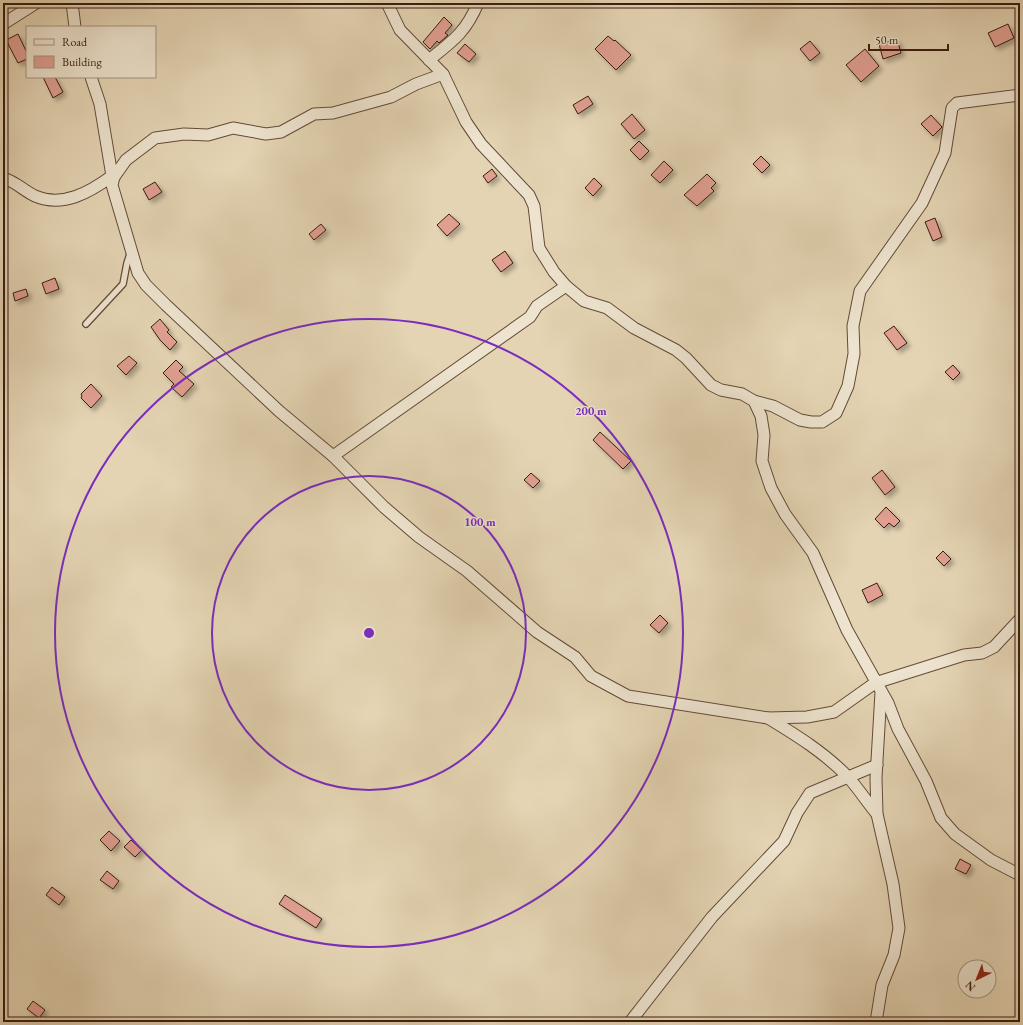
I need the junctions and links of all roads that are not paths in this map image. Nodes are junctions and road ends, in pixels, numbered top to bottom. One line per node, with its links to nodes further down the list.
1 (36, 3): 5 (street)
2 (72, 3): 6 (street)
3 (386, 3): 7 (street)
4 (478, 3): 7 (street)
5 (3, 24)
6 (75, 26)
7 (429, 60): 8 (street)
8 (443, 74): 11 (street); 14 (street)
9 (91, 78): 11 (street)
10 (1020, 95): 16 (street)
11 (113, 177): 12 (street); 13 (street)
12 (3, 178)
13 (131, 252): 15 (lane); 17 (street)
14 (566, 286): 16 (street); 17 (street)
15 (86, 324)
16 (754, 401): 19 (street)
17 (333, 456): 20 (street)
18 (1020, 619): 19 (street)
19 (878, 688): 20 (street); 21 (street); 24 (street)
20 (768, 718): 22 (street)
21 (877, 765): 22 (street); 23 (street)
22 (848, 778): 23 (street); 25 (street)
23 (877, 814): 26 (street)
24 (1020, 876)
25 (630, 1022)
26 (876, 1022)

